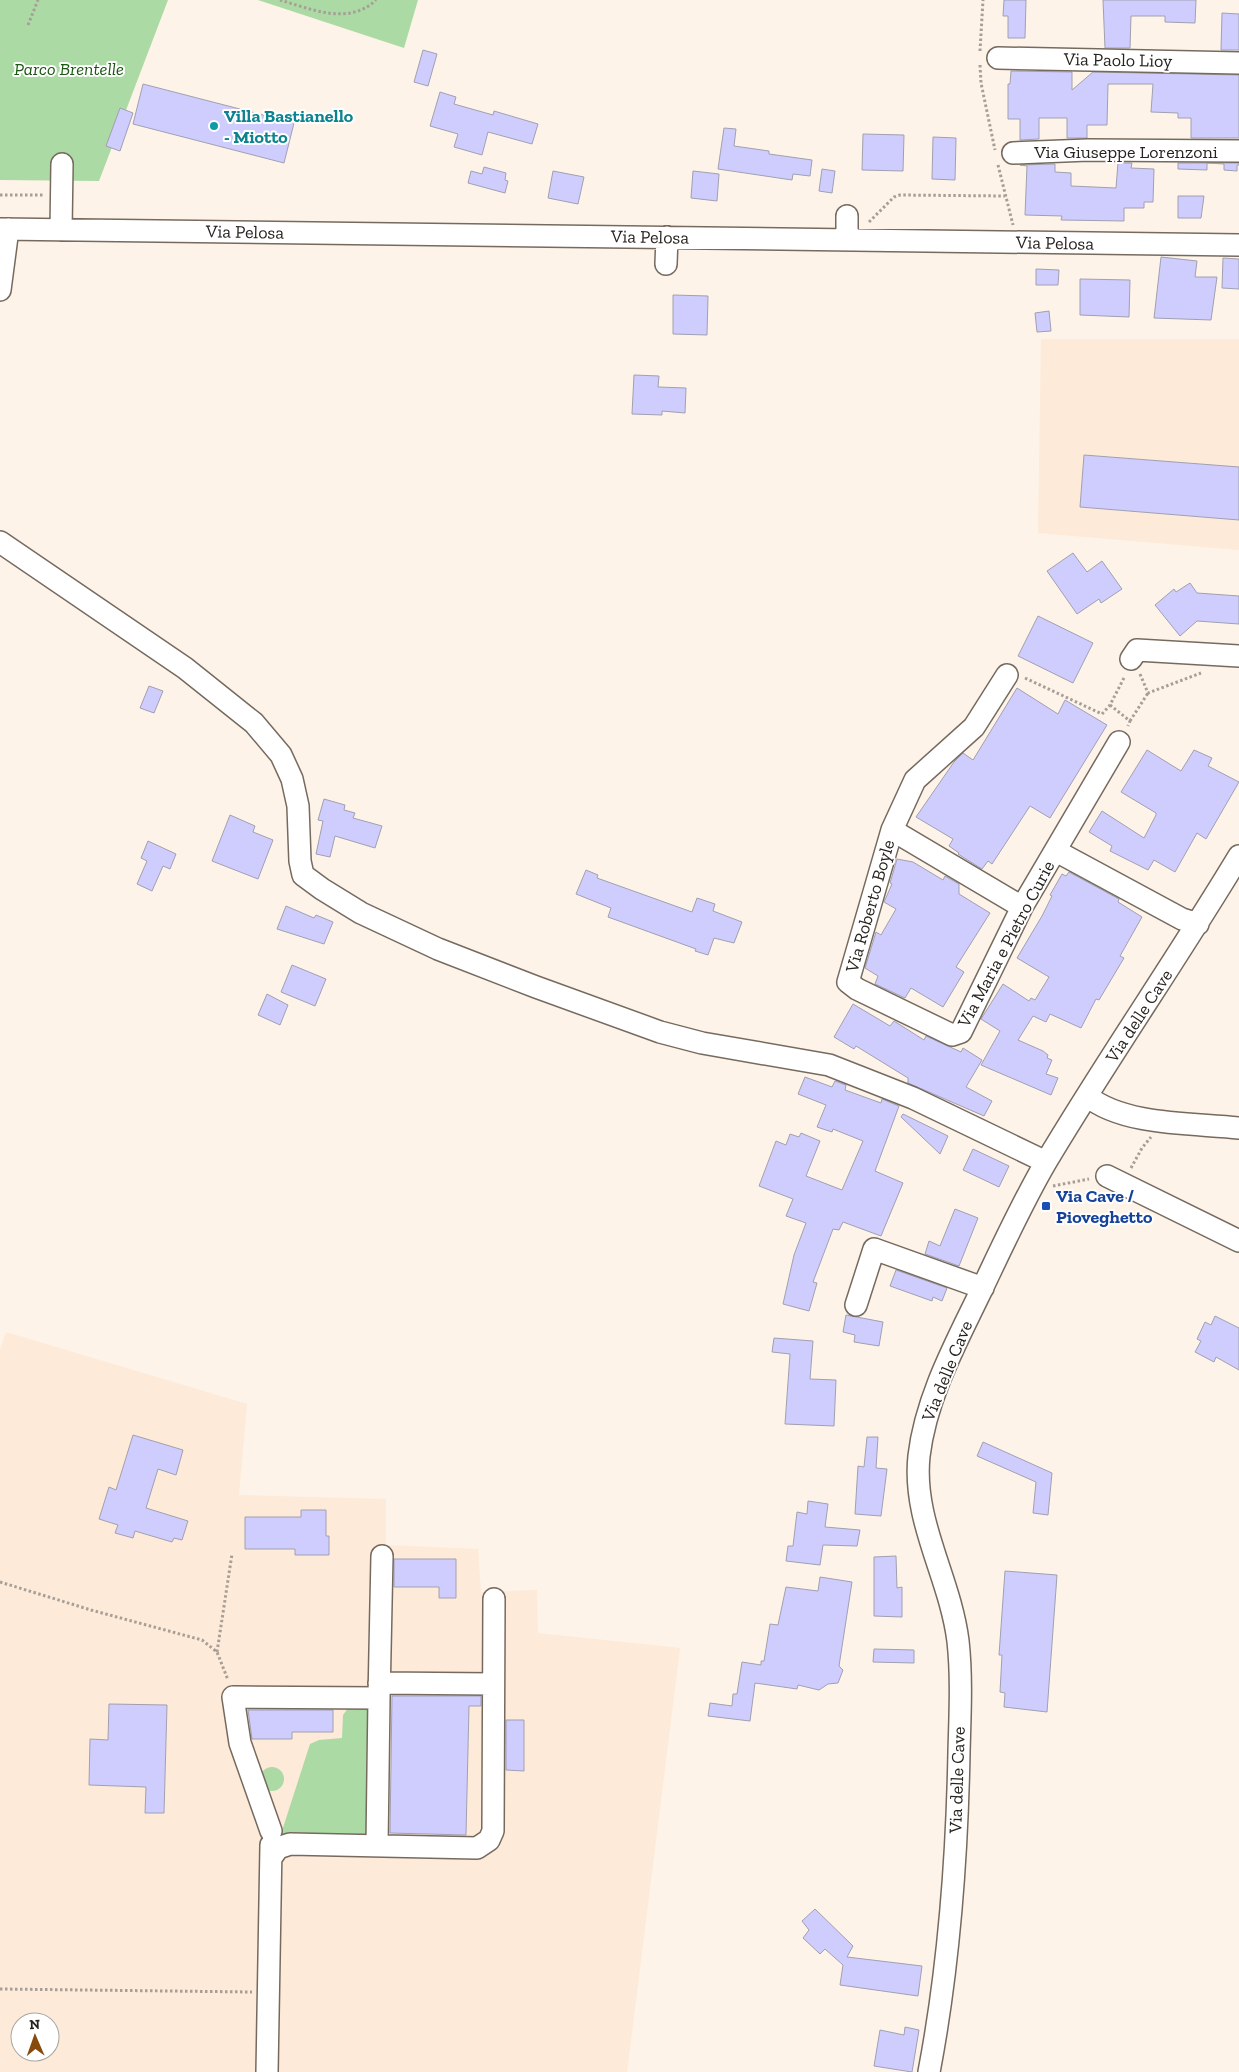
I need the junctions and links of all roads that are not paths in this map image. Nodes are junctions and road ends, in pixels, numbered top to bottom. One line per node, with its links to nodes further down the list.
1 (998, 58): 2 (street, Via Paolo Lioy)
2 (1239, 63)
3 (1239, 151): 4 (street, Via Giuseppe Lorenzoni)
4 (1002, 157)
5 (62, 164): 8 (street)
6 (847, 216): 10 (street)
7 (4, 229): 8 (street, Via Pelosa); 13 (street)
8 (61, 230): 9 (street, Via Pelosa)
9 (663, 234): 10 (street, Via Pelosa); 12 (street)
10 (847, 240): 11 (street, Via Pelosa)
11 (1239, 245)
12 (666, 264)
13 (0, 290)
14 (0, 542): 27 (street)
15 (1239, 656): 16 (street)
16 (1131, 659)
17 (1007, 675): 19 (street, Via Roberto Boyle)
18 (1118, 742): 20 (street, Via Maria e Pietro Curie)
19 (892, 830): 22 (street, Via Roberto Boyle); 24 (street, Via Roberto Boyle)
20 (1056, 852): 22 (street, Via Maria e Pietro Curie); 23 (street, Via Maria e Pietro Curie)
21 (1239, 856): 23 (street, Via delle Cave)
22 (1022, 907): 24 (street, Via Maria e Pietro Curie)
23 (1198, 924): 25 (street, Via delle Cave)
24 (848, 982)
25 (1088, 1096): 26 (street); 27 (street, Via delle Cave)
26 (1239, 1128)
27 (1046, 1162): 30 (street, Via delle Cave)
28 (1115, 1180): 29 (street)
29 (1239, 1241)
30 (983, 1288): 31 (street); 41 (street, Via delle Cave)
31 (856, 1306)
32 (382, 1556): 35 (street)
33 (494, 1599): 34 (street)
34 (493, 1684): 35 (street); 38 (street)
35 (379, 1690): 37 (street); 38 (street)
36 (272, 1796): 37 (street)
37 (271, 1831): 39 (street)
38 (378, 1846): 39 (street)
39 (270, 1858): 40 (street)
40 (267, 2072)
41 (929, 2072)

